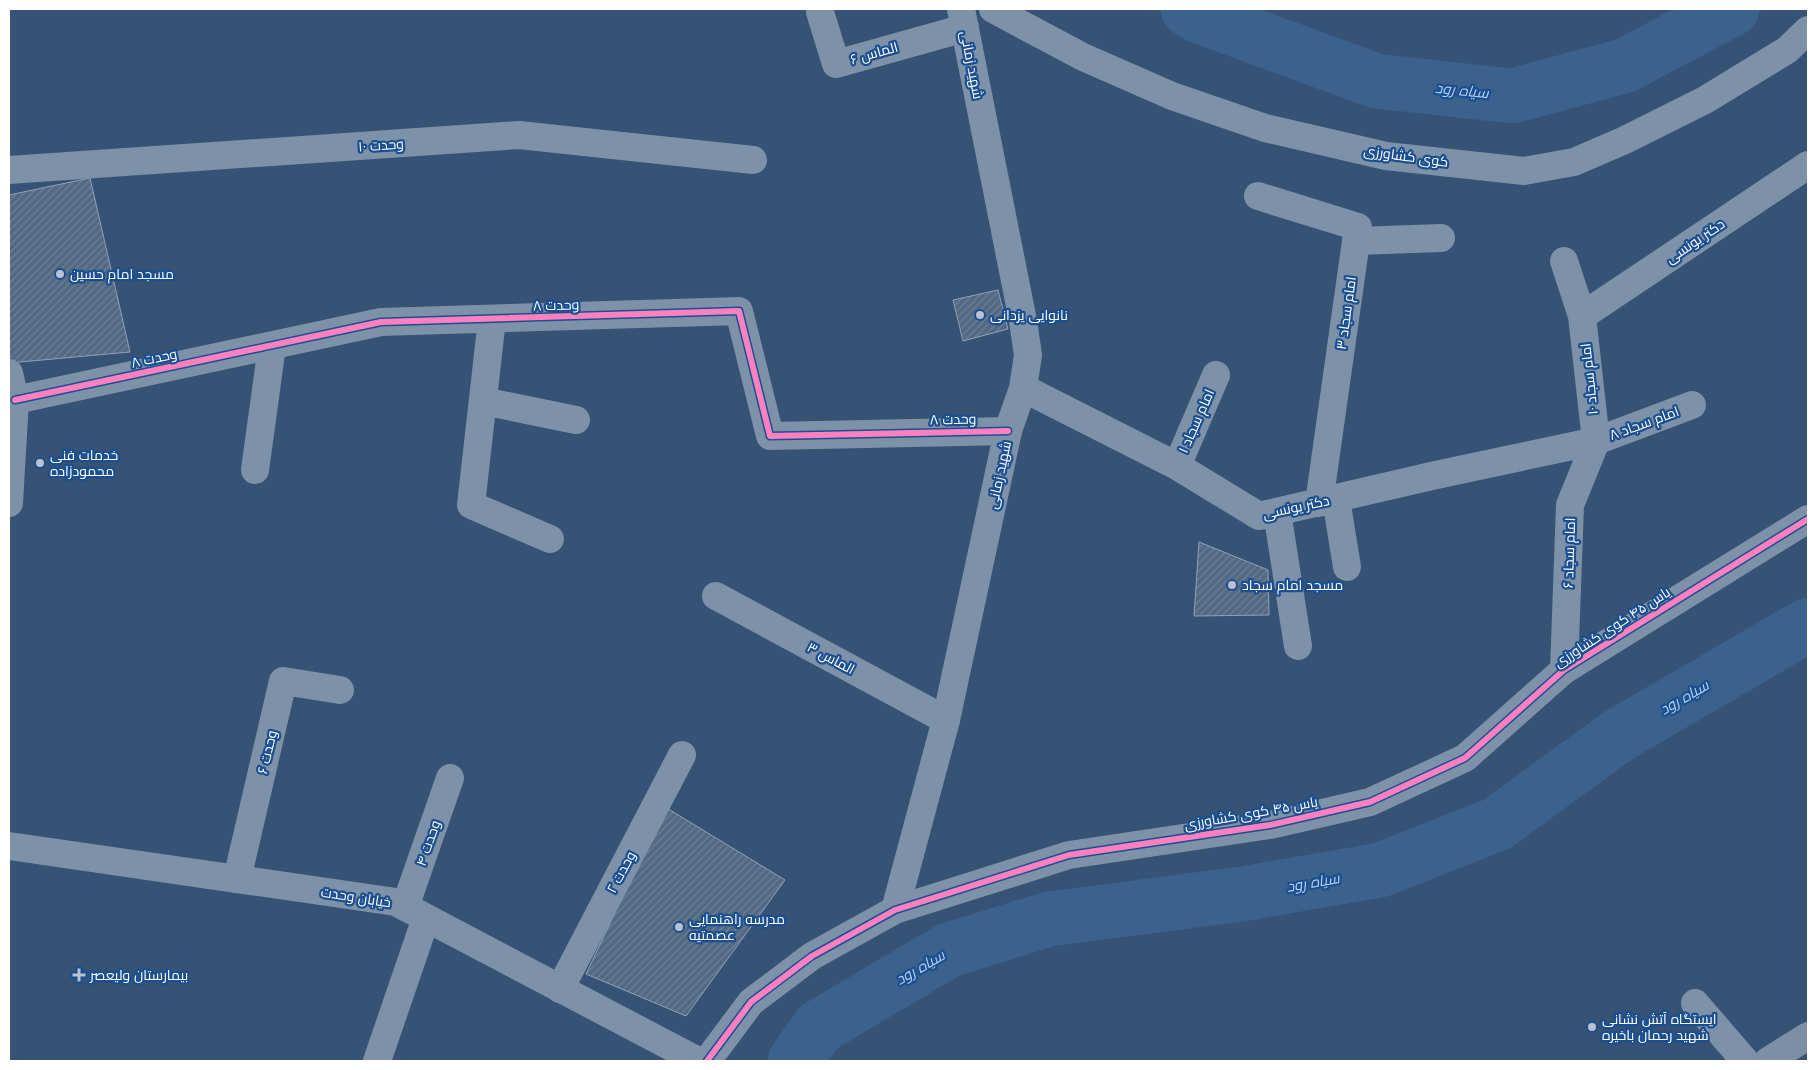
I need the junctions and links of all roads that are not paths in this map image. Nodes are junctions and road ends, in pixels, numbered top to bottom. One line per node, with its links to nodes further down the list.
1 (994, 9): 4 (street, کوی کشاورزی)
2 (820, 12): 3 (street, الماس ۶)
3 (963, 18): 17 (street, شهید زمانی)
4 (1808, 30)
5 (752, 160): 7 (street, وحدت ۱۰)
6 (1808, 165): 12 (street, دکتر یونسی)
7 (9, 170)
8 (1258, 196): 10 (street)
9 (1441, 238): 10 (street)
10 (1356, 241): 26 (street, امام سجاد ۳)
11 (1564, 260): 12 (street, امام سجاد ۱۰)
12 (1582, 316): 23 (street, امام سجاد ۱۰)
13 (492, 319): 14 (street, وحدت ۸); 19 (street); 22 (street, وحدت ۸)
14 (272, 346): 18 (street, وحدت ۸); 25 (street)
15 (9, 373): 18 (street)
16 (1216, 375): 24 (street, امام سجاد ۱)
17 (1023, 388): 22 (street, شهید زمانی); 24 (street, دکتر یونسی)
18 (15, 400): 27 (street)
19 (482, 401): 21 (street); 30 (street)
20 (1692, 405): 23 (street, امام سجاد ۸)
21 (576, 420)
22 (1008, 431): 36 (street, شهید زمانی)
23 (1596, 441): 26 (street, دکتر یونسی); 34 (street, امام سجاد ۶)
24 (1176, 466): 28 (street, دکتر یونسی)
25 (255, 470)
26 (1327, 501): 28 (street, دکتر یونسی); 31 (street, امام سجاد ۳)
27 (9, 503)
28 (1277, 512): 33 (street)
29 (1808, 519): 34 (street, یاس ۴۵ کوی کشاورزی)
30 (550, 539)
31 (1347, 567)
32 (716, 596): 36 (street, الماس ۳)
33 (1298, 646)
34 (1564, 670): 41 (street, یاس ۴۵ کوی کشاورزی)
35 (340, 690): 40 (street, وحدت ۶)
36 (946, 720): 41 (street, شهید زمانی)
37 (682, 756): 43 (street, وحدت ۲)
38 (450, 778): 42 (street, وحدت ۴)
39 (9, 846): 40 (street, خیابان وحدت)
40 (237, 879): 42 (street, خیابان وحدت)
41 (895, 910): 48 (street, یاس ۴۵ کوی کشاورزی)
42 (416, 913): 43 (street, خیابان وحدت); 46 (street, وحدت ۴)
43 (560, 989): 47 (street, خیابان وحدت)
44 (1695, 1003): 49 (street)
45 (1808, 1036): 50 (main road)
46 (377, 1061)
47 (698, 1061)
48 (707, 1061)
49 (1744, 1061)
50 (1768, 1061)

